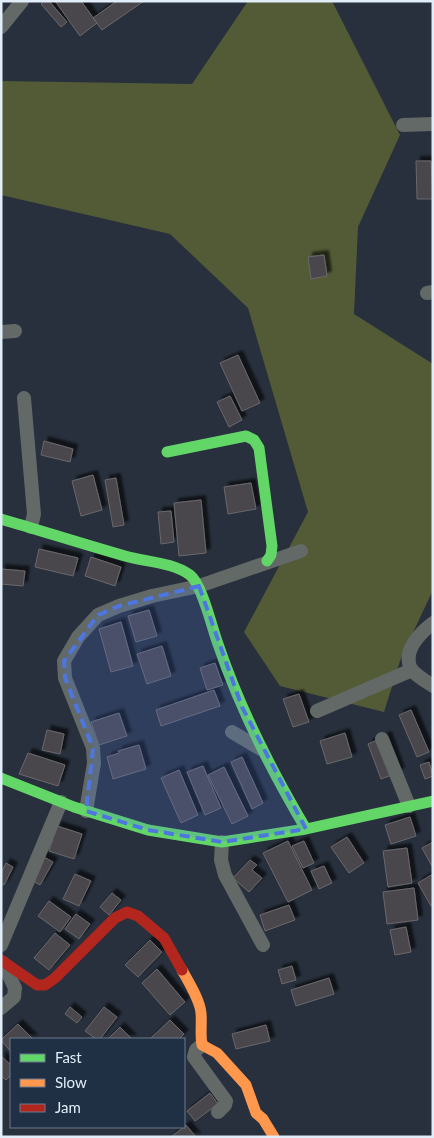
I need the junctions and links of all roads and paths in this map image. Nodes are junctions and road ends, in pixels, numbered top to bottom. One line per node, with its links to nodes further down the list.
1 (22, 1): 2 (street)
2 (1, 27)
3 (433, 124): 4 (street)
4 (403, 125)
5 (24, 398): 8 (street)
6 (167, 452): 10 (street)
7 (1, 519): 8 (street)
8 (31, 527): 11 (street)
9 (301, 551): 10 (street)
10 (267, 561): 11 (street)
11 (199, 586): 18 (street); 23 (street)
12 (433, 623): 13 (street)
13 (412, 670): 14 (street); 15 (street)
14 (433, 686)
15 (317, 711)
16 (232, 732): 18 (street)
17 (382, 739): 22 (street)
18 (261, 749): 24 (street)
19 (1, 778): 21 (street)
20 (433, 801): 22 (street)
21 (60, 802): 23 (street); 26 (street)
22 (409, 806): 24 (street)
23 (86, 812): 25 (street)
24 (306, 829): 25 (street)
25 (222, 842): 27 (street)
26 (1, 945)
27 (264, 945)
28 (2, 962): 29 (street); 30 (street)
29 (1, 1008)
30 (202, 1045): 31 (street); 32 (street)
31 (218, 1112)
32 (274, 1137)

